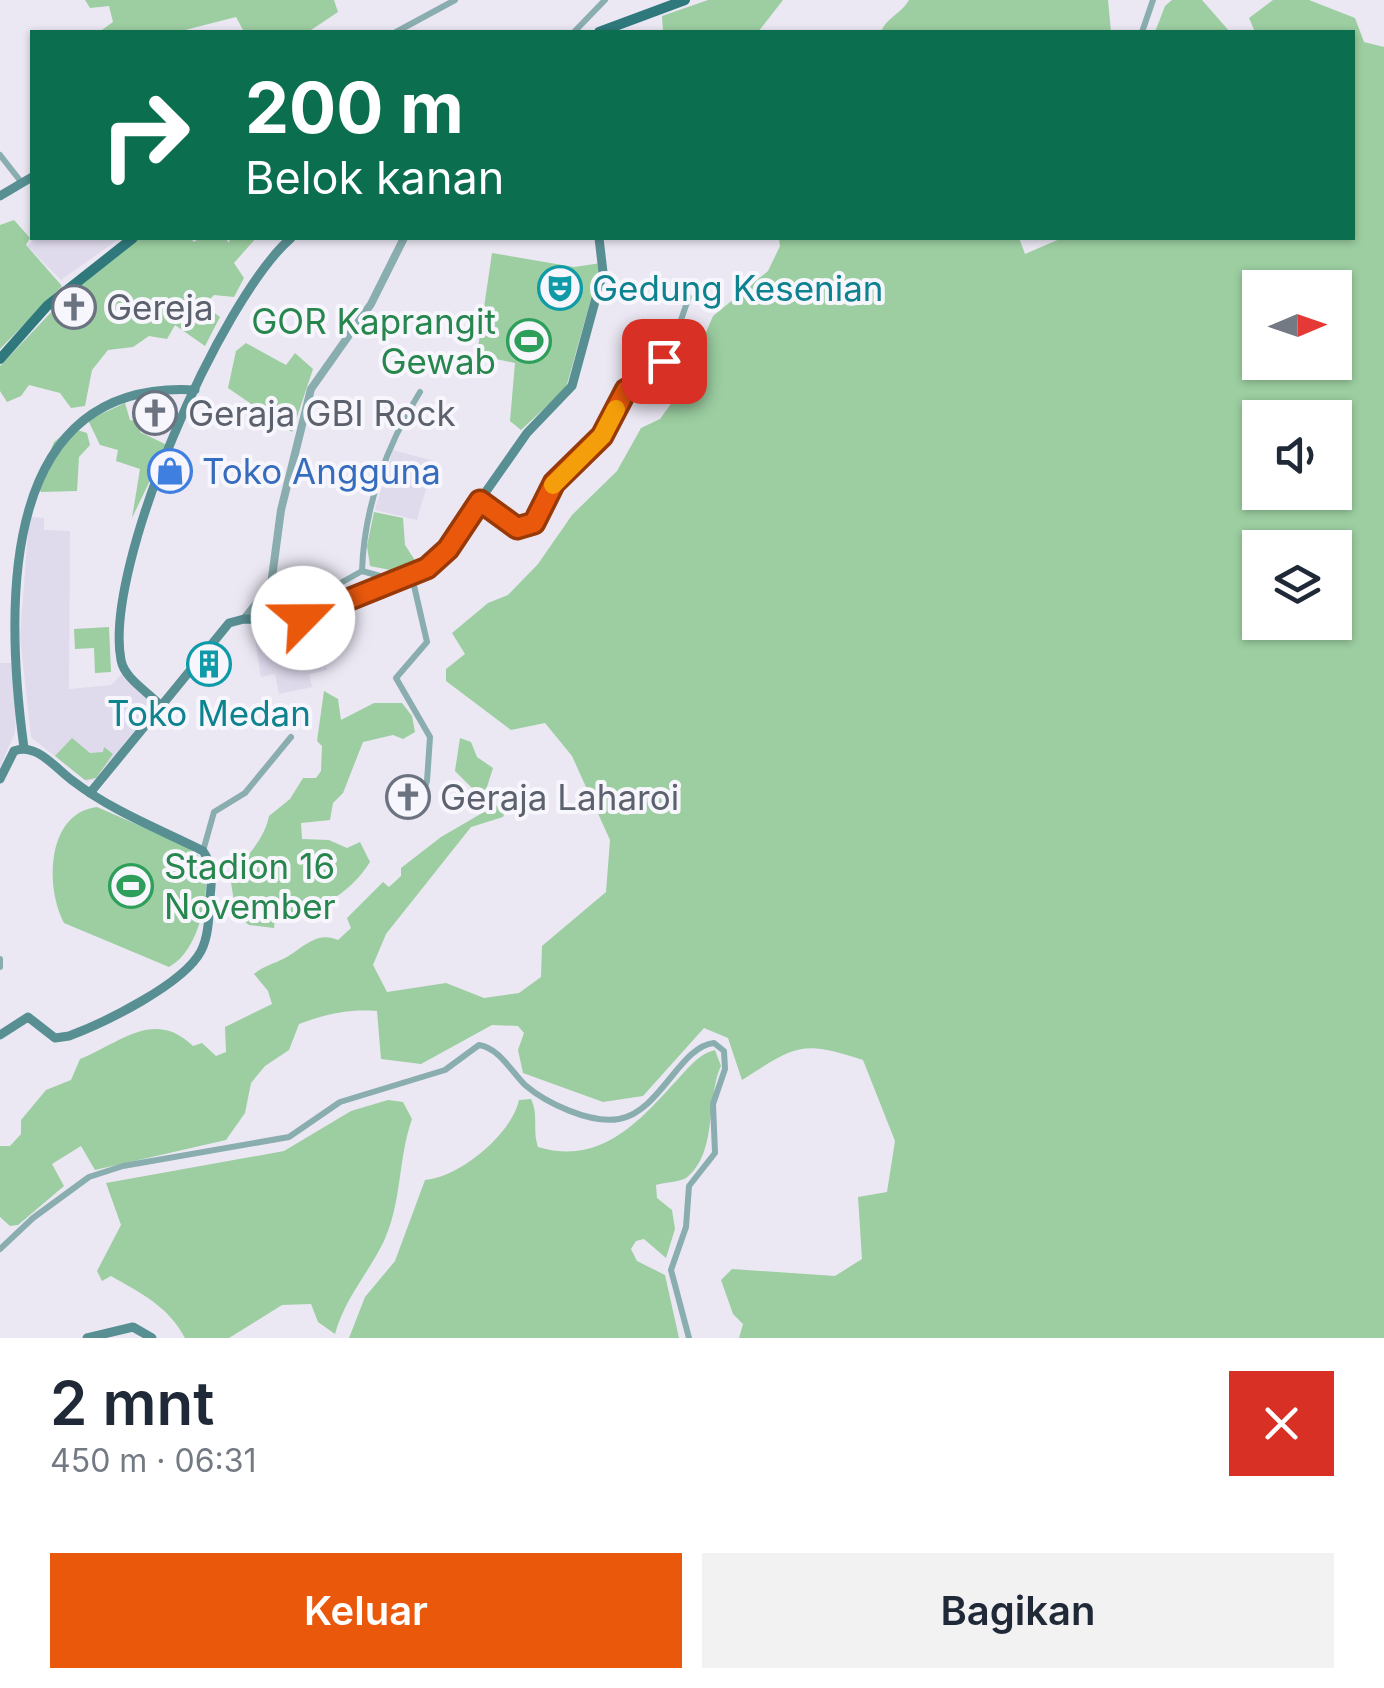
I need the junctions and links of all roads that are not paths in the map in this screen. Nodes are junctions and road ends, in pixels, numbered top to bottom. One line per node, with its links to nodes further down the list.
1 (455, 0): 5 (street)
2 (605, 0): 6 (street)
3 (685, 0): 7 (main road)
4 (1153, 0): 8 (street)
5 (400, 30)
6 (576, 30)
7 (605, 30)
8 (1143, 30)
9 (0, 154): 11 (street)
10 (30, 178): 11 (main road)
11 (22, 183): 12 (main road)
12 (0, 196)
13 (130, 240): 18 (main road)
14 (289, 240): 19 (main road)
15 (403, 240): 26 (street)
16 (598, 240): 21 (main road)
17 (690, 297): 21 (street)
18 (0, 359)
19 (195, 390): 27 (main road); 29 (main road)
20 (420, 392): 22 (street)
21 (480, 501): 23 (main road)
22 (362, 572): 24 (street); 25 (street)
23 (412, 577): 24 (main road); 32 (street)
24 (400, 581): 25 (main road)
25 (322, 611): 26 (main road)
26 (244, 619): 27 (main road)
27 (160, 705): 31 (main road)
28 (291, 737): 33 (street)
29 (24, 748): 30 (main road); 31 (main road)
30 (2, 775)
31 (90, 793): 33 (main road)
32 (420, 804)
33 (203, 851): 36 (main road)
34 (0, 959): 35 (street)
35 (0, 967)
36 (0, 1034)
37 (0, 1249): 40 (street)
38 (87, 1338): 39 (main road)
39 (152, 1338)
40 (688, 1338)

